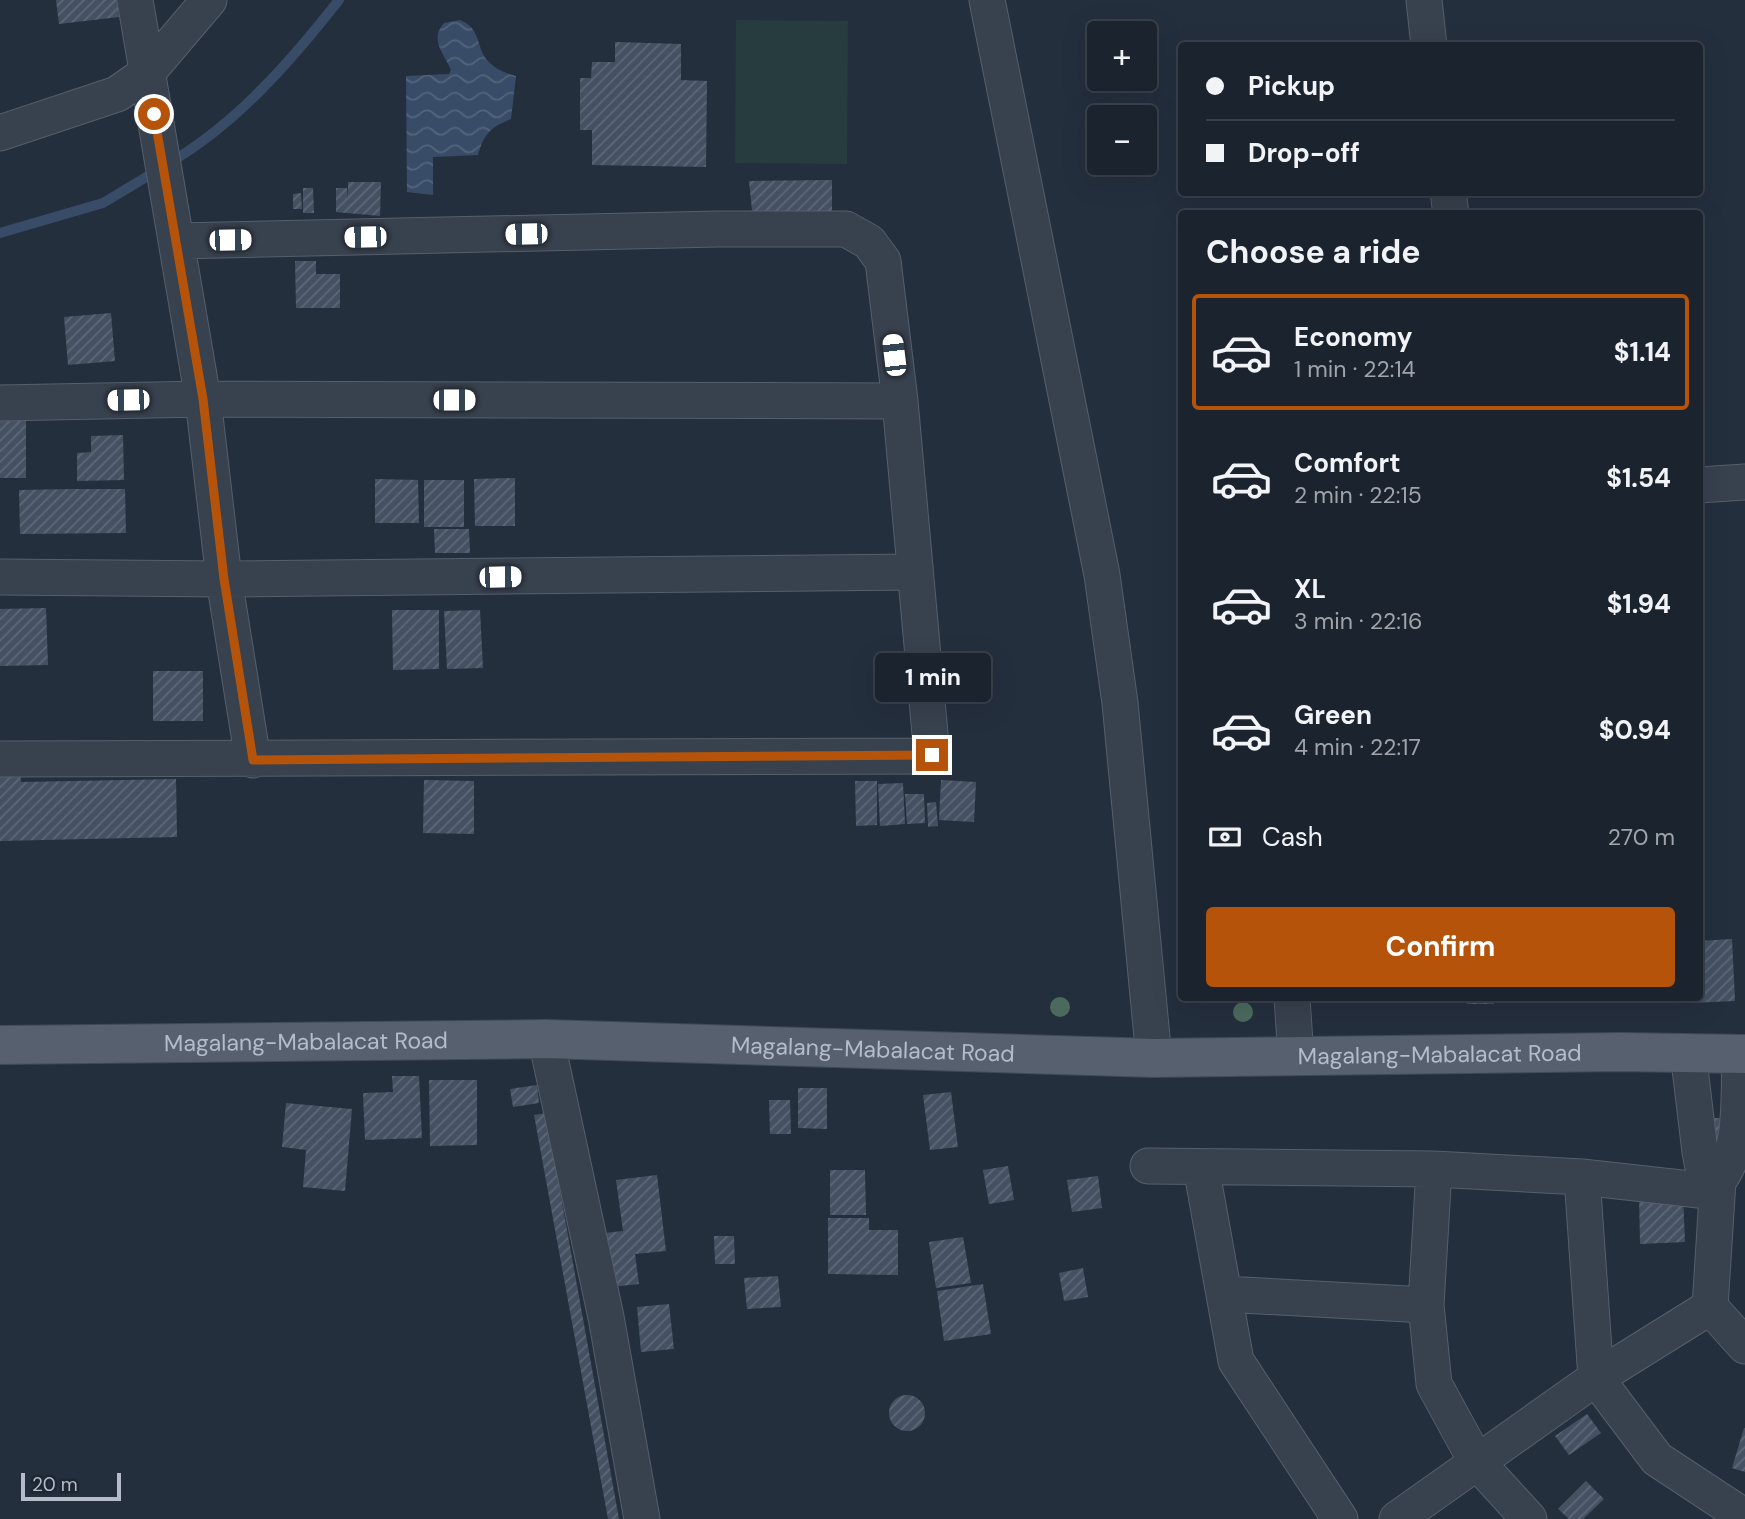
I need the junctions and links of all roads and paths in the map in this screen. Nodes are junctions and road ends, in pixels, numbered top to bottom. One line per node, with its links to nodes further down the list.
1 (135, 0): 6 (street)
2 (209, 0): 6 (street)
3 (987, 0): 25 (street)
4 (1423, 0): 5 (street)
5 (1428, 42)
6 (147, 73): 7 (street); 8 (street)
7 (0, 133)
8 (174, 225): 9 (street); 10 (street)
9 (203, 399): 10 (street); 11 (street); 16 (street)
10 (900, 401): 14 (street)
11 (0, 403)
12 (1745, 482): 13 (street)
13 (1703, 485)
14 (915, 572): 16 (street); 18 (street)
15 (0, 577): 16 (street)
16 (224, 579): 18 (street)
17 (0, 759): 18 (street)
18 (253, 760)
19 (1292, 1001): 24 (street)
20 (546, 1039): 21 (main road, Magalang-Mabalacat Road); 25 (main road, Magalang-Mabalacat Road); 40 (street)
21 (0, 1045)
22 (1688, 1052): 23 (main road, Magalang-Mabalacat Road); 24 (main road, Magalang-Mabalacat Road); 26 (street)
23 (1742, 1054): 27 (street)
24 (1296, 1057): 25 (main road, Magalang-Mabalacat Road)
25 (1154, 1058)
26 (1694, 1105): 27 (street); 32 (street)
27 (1738, 1105): 32 (street)
28 (1148, 1166): 29 (street)
29 (1201, 1167): 30 (street); 33 (street)
30 (1434, 1169): 31 (street); 34 (street)
31 (1582, 1178): 32 (street); 37 (street)
32 (1717, 1186): 35 (street)
33 (1224, 1294): 34 (street); 41 (street)
34 (1426, 1305): 38 (street)
35 (1710, 1307): 36 (street); 37 (street)
36 (1745, 1346)
37 (1596, 1378): 38 (street); 39 (street)
38 (1476, 1461): 42 (street); 43 (street)
39 (1745, 1517)
40 (642, 1519)
41 (1340, 1519)
42 (1397, 1519)
43 (1529, 1519)

